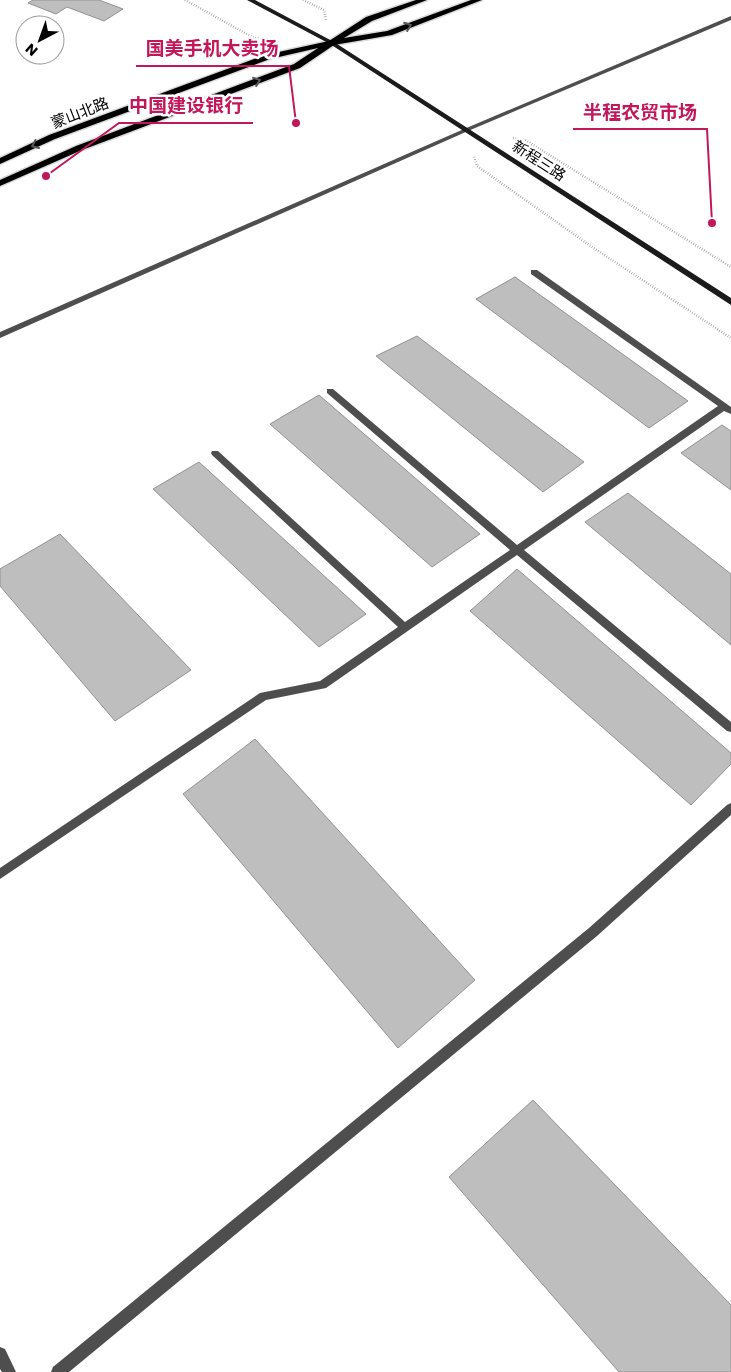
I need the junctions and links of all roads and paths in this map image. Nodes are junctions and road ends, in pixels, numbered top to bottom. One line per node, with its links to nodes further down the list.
1 (185, 0): 6 (path)
2 (250, 0): 7 (main road, 新程三路)
3 (423, 0): 7 (main road, 蒙山北路)
4 (478, 0): 7 (main road, one-way to 4)
5 (731, 18): 8 (street)
6 (264, 39)
7 (332, 43): 8 (main road, 新程三路); 10 (main road, 蒙山北路, one-way to 10); 11 (main road, one-way to 7)
8 (466, 130): 14 (main road, 新程三路); 15 (street); 16 (path)
9 (505, 137): 12 (path)
10 (0, 161)
11 (0, 183)
12 (731, 266)
13 (534, 272): 18 (street)
14 (731, 302)
15 (0, 335)
16 (731, 338)
17 (330, 390): 20 (street)
18 (728, 409): 20 (street)
19 (215, 453): 21 (street)
20 (517, 550): 21 (street); 22 (street)
21 (405, 628): 24 (street)
22 (731, 728)
23 (731, 808): 27 (street)
24 (0, 874)
25 (0, 1354): 26 (street)
26 (9, 1372)
27 (58, 1372)

